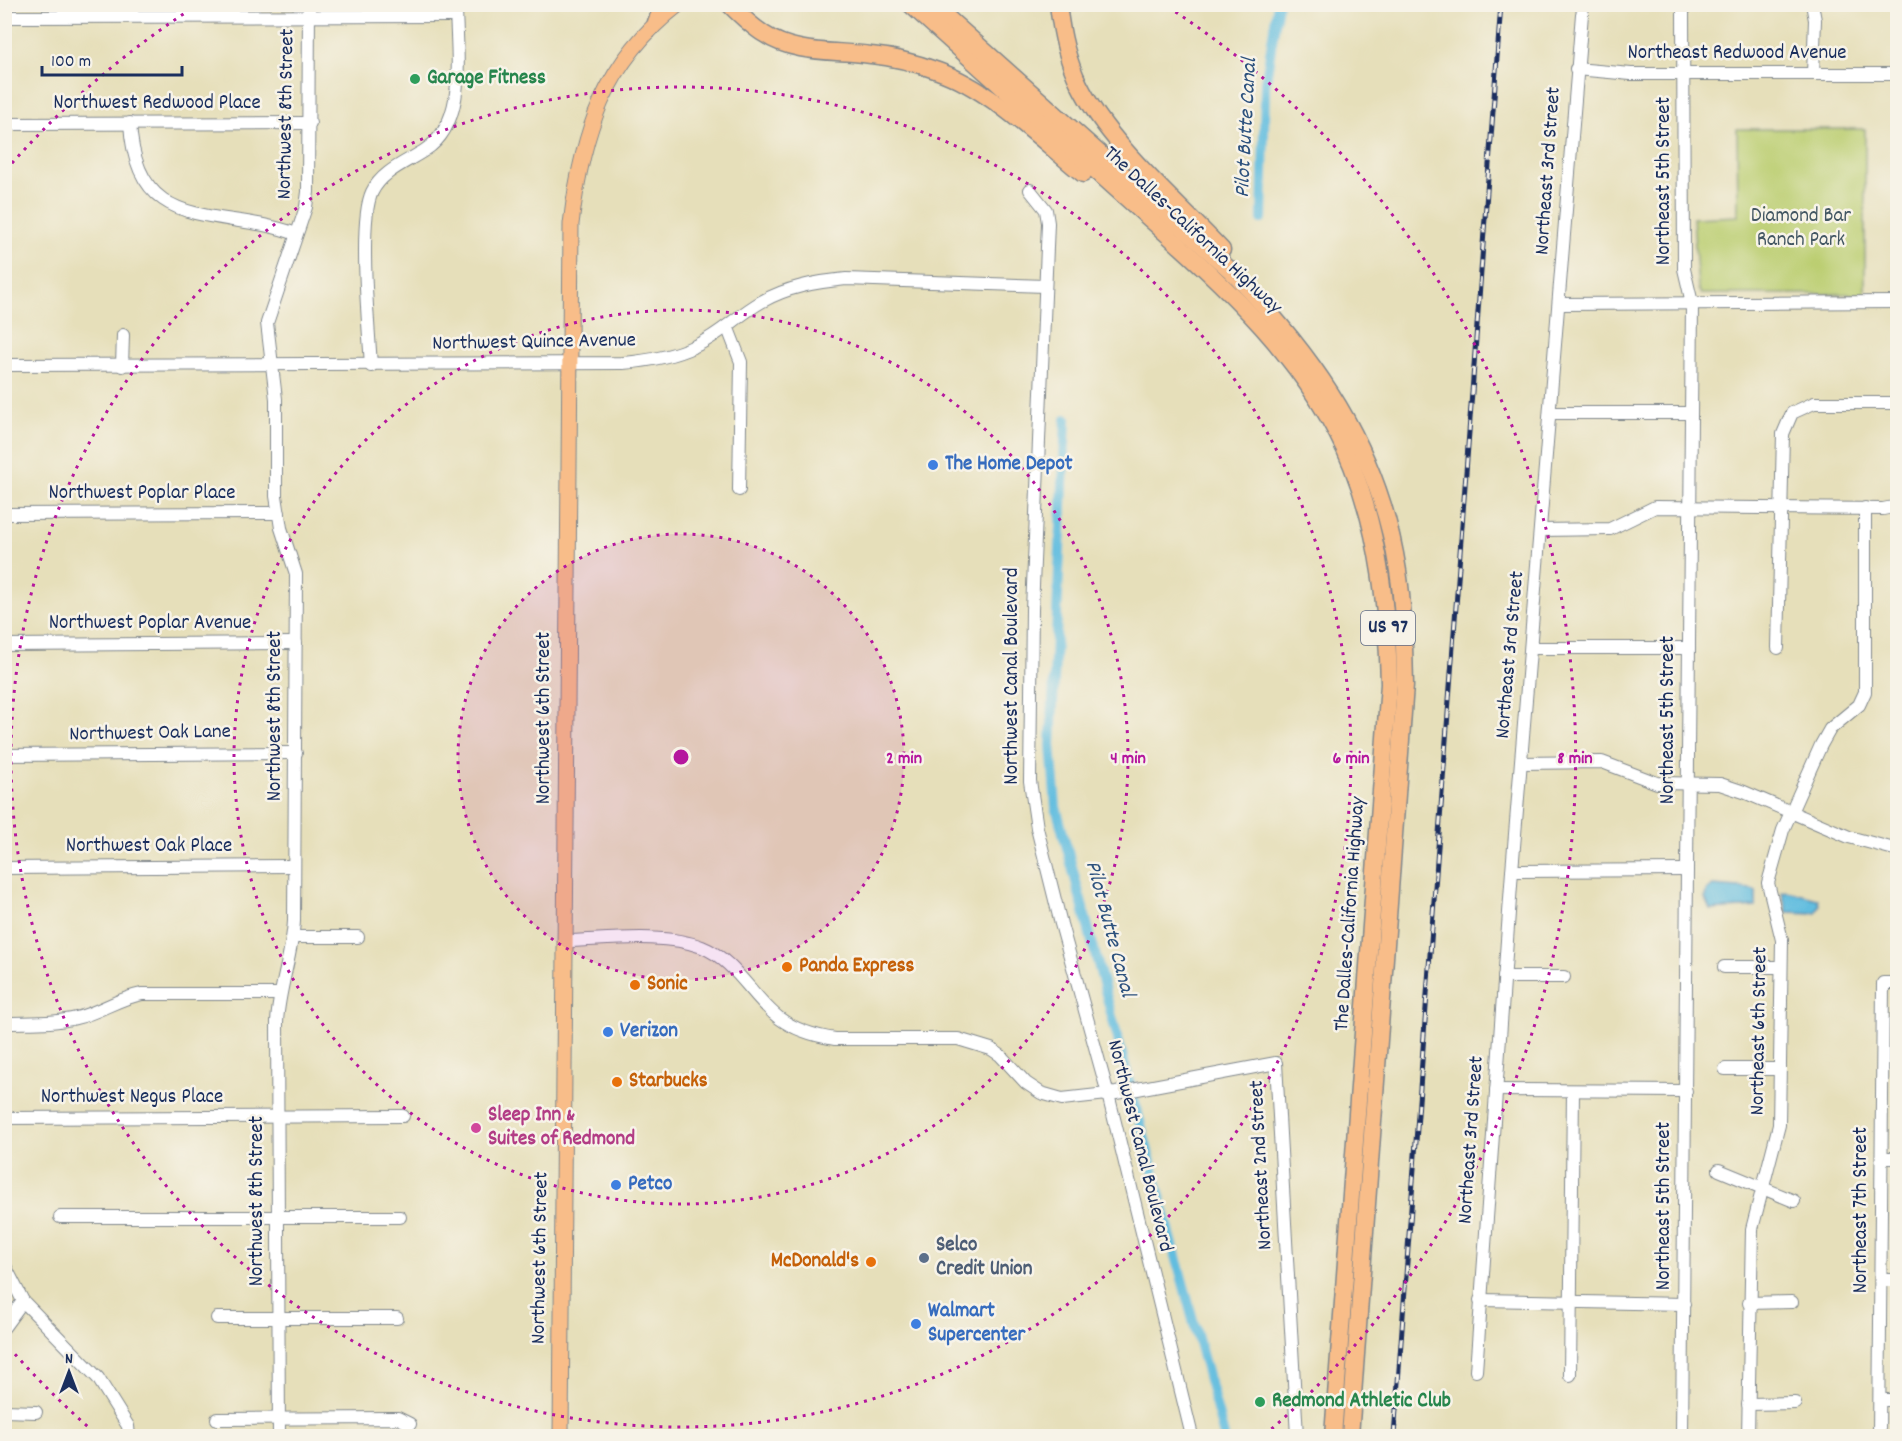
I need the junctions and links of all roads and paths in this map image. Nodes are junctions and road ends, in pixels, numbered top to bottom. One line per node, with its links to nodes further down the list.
1 (664, 4): 13 (highway)
2 (679, 4): 13 (main road, Northwest 6th Street)
3 (729, 4): 23 (highway)
4 (910, 4): 23 (highway, The Dalles-California Highway / US 97)
5 (932, 4): 28 (highway, The Dalles-California Highway / US 97)
6 (1058, 4): 28 (highway)
7 (1683, 4): 15 (street, Northeast 5th Street)
8 (1812, 4): 16 (street)
9 (309, 10): 10 (street); 12 (street); 19 (street, Northwest 8th Street)
10 (456, 10): 35 (street)
11 (1582, 14): 14 (street, Northeast 3rd Street)
12 (4, 17)
13 (656, 22): 31 (main road, Northwest 6th Street)
14 (1576, 69): 15 (street, Northeast Redwood Avenue); 27 (street, Northeast 3rd Street)
15 (1684, 74): 16 (street, Northeast Redwood Avenue); 26 (street, Northeast 5th Street)
16 (1813, 74): 17 (street, Northeast Redwood Avenue)
17 (1898, 74)
18 (130, 123): 19 (street, Northwest Redwood Place); 20 (street, Northwest Redwood Place); 22 (street)
19 (310, 123): 22 (street, Northwest 8th Street)
20 (4, 124)
21 (1030, 190): 24 (street, Northwest Canal Boulevard)
22 (296, 234): 34 (street, Northwest 8th Street)
23 (1181, 248): 118 (highway, The Dalles-California Highway / US 97)
24 (1045, 286): 29 (street, Northwest Quince Avenue); 77 (street, Northwest Canal Boulevard)
25 (1898, 302): 26 (street)
26 (1692, 303): 27 (street); 38 (street, Northeast 5th Street)
27 (1560, 304): 37 (street, Northeast 3rd Street)
28 (1270, 311): 119 (highway, The Dalles-California Highway / US 97)
29 (727, 326): 31 (street, Northwest Quince Avenue); 39 (street)
30 (123, 335): 33 (street)
31 (569, 363): 35 (street, Northwest Quince Avenue); 64 (main road, Northwest 6th Street)
32 (4, 366): 33 (street, Northwest Quince Avenue)
33 (122, 366): 34 (street, Northwest Quince Avenue)
34 (271, 366): 35 (street, Northwest Quince Avenue); 44 (street, Northwest 8th Street)
35 (371, 366)
36 (1898, 403): 42 (street)
37 (1550, 413): 38 (street); 46 (street, Northeast 3rd Street)
38 (1691, 413): 41 (street, Northeast 5th Street)
39 (739, 490)
40 (1898, 506): 43 (street)
41 (1690, 507): 42 (street); 46 (street); 50 (street, Northeast 5th Street)
42 (1781, 508): 43 (street); 51 (street)
43 (1865, 508): 56 (street, Northeast 6th Street)
44 (279, 513): 45 (street, Northwest Poplar Place); 47 (street, Northwest 8th Street)
45 (4, 514)
46 (1541, 530): 49 (street, Northeast 3rd Street)
47 (296, 643): 48 (street, Northwest Poplar Avenue); 52 (street, Northwest 8th Street)
48 (4, 645)
49 (1531, 648): 50 (street); 54 (street, Northeast 3rd Street)
50 (1689, 648): 55 (street, Northeast 5th Street)
51 (1778, 648)
52 (296, 753): 53 (street, Northwest Oak Lane); 58 (street, Northwest 8th Street)
53 (4, 755)
54 (1521, 763): 55 (street); 61 (street, Northeast 3rd Street)
55 (1688, 784): 56 (street); 60 (street, Northeast 5th Street)
56 (1791, 812): 57 (street); 66 (street, Northeast 6th Street)
57 (1898, 850)
58 (294, 866): 59 (street, Northwest Oak Place); 62 (street, Northwest 8th Street)
59 (4, 868)
60 (1687, 870): 61 (street); 76 (street, Northeast 5th Street)
61 (1512, 871): 67 (street, Northeast 3rd Street)
62 (293, 937): 63 (street); 70 (street, Northwest 8th Street)
63 (358, 937)
64 (565, 941): 77 (street, Northeast 2nd Street); 115 (main road, Northwest 6th Street)
65 (1724, 967): 66 (street)
66 (1781, 967): 73 (street, Northeast 6th Street)
67 (1504, 977): 68 (street); 74 (street, Northeast 3rd Street)
68 (1564, 977)
69 (1898, 983): 81 (street, Northeast 7th Street)
70 (279, 994): 71 (street); 80 (street, Northwest 8th Street)
71 (4, 1023)
72 (1725, 1069): 73 (street)
73 (1780, 1069): 84 (street, Northeast 6th Street)
74 (1496, 1090): 75 (street); 92 (street, Northeast 3rd Street)
75 (1573, 1090): 76 (street); 94 (street)
76 (1686, 1090): 97 (street, Northeast 5th Street)
77 (1112, 1093): 116 (street, Northwest Canal Boulevard); 117 (street, Northeast 2nd Street)
78 (403, 1116): 80 (street, Northwest Negus Place)
79 (4, 1118): 80 (street, Northwest Negus Place)
80 (278, 1118): 86 (street, Northwest 8th Street)
81 (1882, 1158): 82 (street); 90 (street, Northeast 7th Street)
82 (1898, 1158)
83 (1719, 1170): 84 (street)
84 (1763, 1188): 85 (street); 96 (street, Northeast 6th Street)
85 (1794, 1201)
86 (278, 1216): 87 (street); 88 (street); 99 (street, Northwest 8th Street)
87 (400, 1216)
88 (60, 1217)
89 (4, 1264): 93 (street)
90 (1881, 1280): 91 (street); 104 (street, Northeast 7th Street)
91 (1898, 1280)
92 (1480, 1300): 94 (street); 102 (street, Northeast 3rd Street)
93 (23, 1301): 101 (street); 113 (street)
94 (1571, 1302): 97 (street); 103 (street)
95 (1792, 1302): 96 (street)
96 (1749, 1303): 107 (street, Northeast 6th Street)
97 (1684, 1305): 120 (street, Northeast 5th Street)
98 (217, 1318): 99 (street)
99 (278, 1318): 100 (street); 111 (street, Northwest 8th Street)
100 (398, 1318)
101 (4, 1327)
102 (1476, 1371)
103 (1570, 1375)
104 (1880, 1400): 105 (street); 122 (street, Northeast 7th Street)
105 (1898, 1400)
106 (1795, 1403): 107 (street)
107 (1748, 1404): 121 (street, Northeast 6th Street)
108 (4, 1411): 109 (street)
109 (36, 1412)
110 (217, 1419): 111 (street)
111 (279, 1419): 112 (street); 114 (street, Northwest 8th Street)
112 (410, 1424)
113 (129, 1437)
114 (279, 1437)
115 (561, 1437)
116 (1192, 1437)
117 (1297, 1437)
118 (1333, 1437)
119 (1350, 1437)
120 (1682, 1437)
121 (1748, 1437)
122 (1880, 1437)

